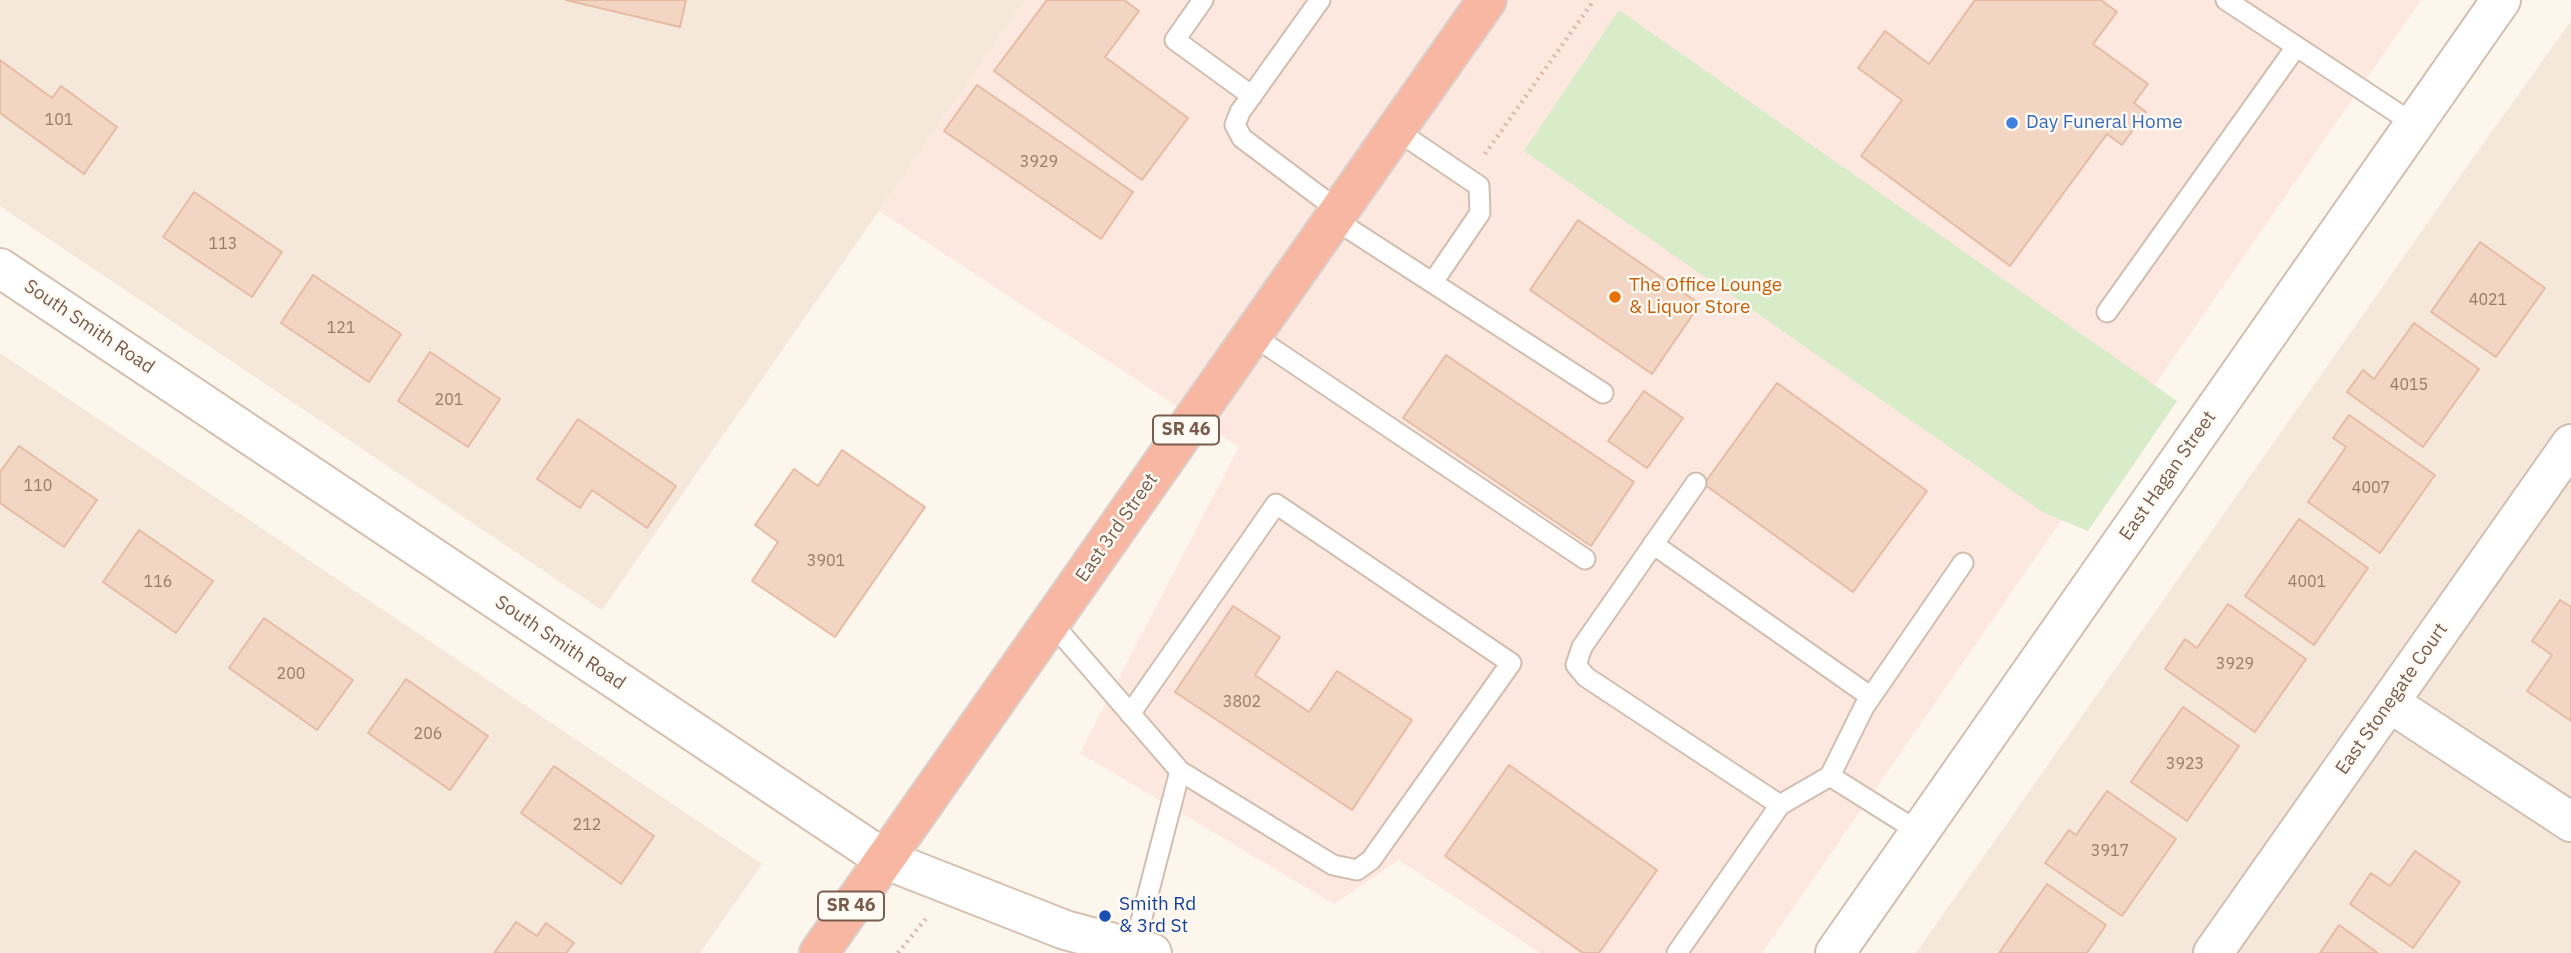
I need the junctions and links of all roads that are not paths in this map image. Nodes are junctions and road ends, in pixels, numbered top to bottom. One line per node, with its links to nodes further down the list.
1 (1203, 0): 7 (lane)
2 (1320, 0): 7 (lane)
3 (1487, 0): 9 (highway, East 3rd Street / SR 46)
4 (2226, 0): 6 (lane)
5 (2501, 0): 8 (street, East Hagan Street)
6 (2296, 47): 8 (lane); 13 (lane)
7 (1252, 96): 10 (lane)
8 (2414, 124): 29 (street, East Hagan Street)
9 (1396, 130): 10 (highway, East 3rd Street / SR 46); 12 (lane)
10 (1337, 215): 12 (lane); 14 (highway, East 3rd Street / SR 46)
11 (0, 268): 30 (street, South Smith Road)
12 (1433, 282): 15 (lane)
13 (2107, 312)
14 (1252, 335): 19 (lane); 21 (highway, East 3rd Street / SR 46)
15 (1603, 393)
16 (2571, 444): 23 (street, East Stonegate Court)
17 (1696, 483): 18 (lane)
18 (1653, 544): 22 (lane); 27 (lane)
19 (1585, 559)
20 (1963, 563): 22 (lane)
21 (1051, 622): 24 (lane); 30 (highway, East 3rd Street / SR 46)
22 (1871, 697): 26 (lane)
23 (2390, 703): 28 (street); 35 (street, East Stonegate Court)
24 (1130, 714): 25 (lane); 25 (lane)
25 (1180, 771): 31 (lane)
26 (1830, 776): 27 (lane); 29 (lane)
27 (1780, 805): 33 (lane)
28 (2571, 822)
29 (1919, 832): 34 (street, East Hagan Street)
30 (884, 859): 31 (street, South Smith Road); 32 (highway, East 3rd Street / SR 46)
31 (1143, 951)
32 (819, 953)
33 (1677, 953)
34 (1835, 953)
35 (2213, 953)

